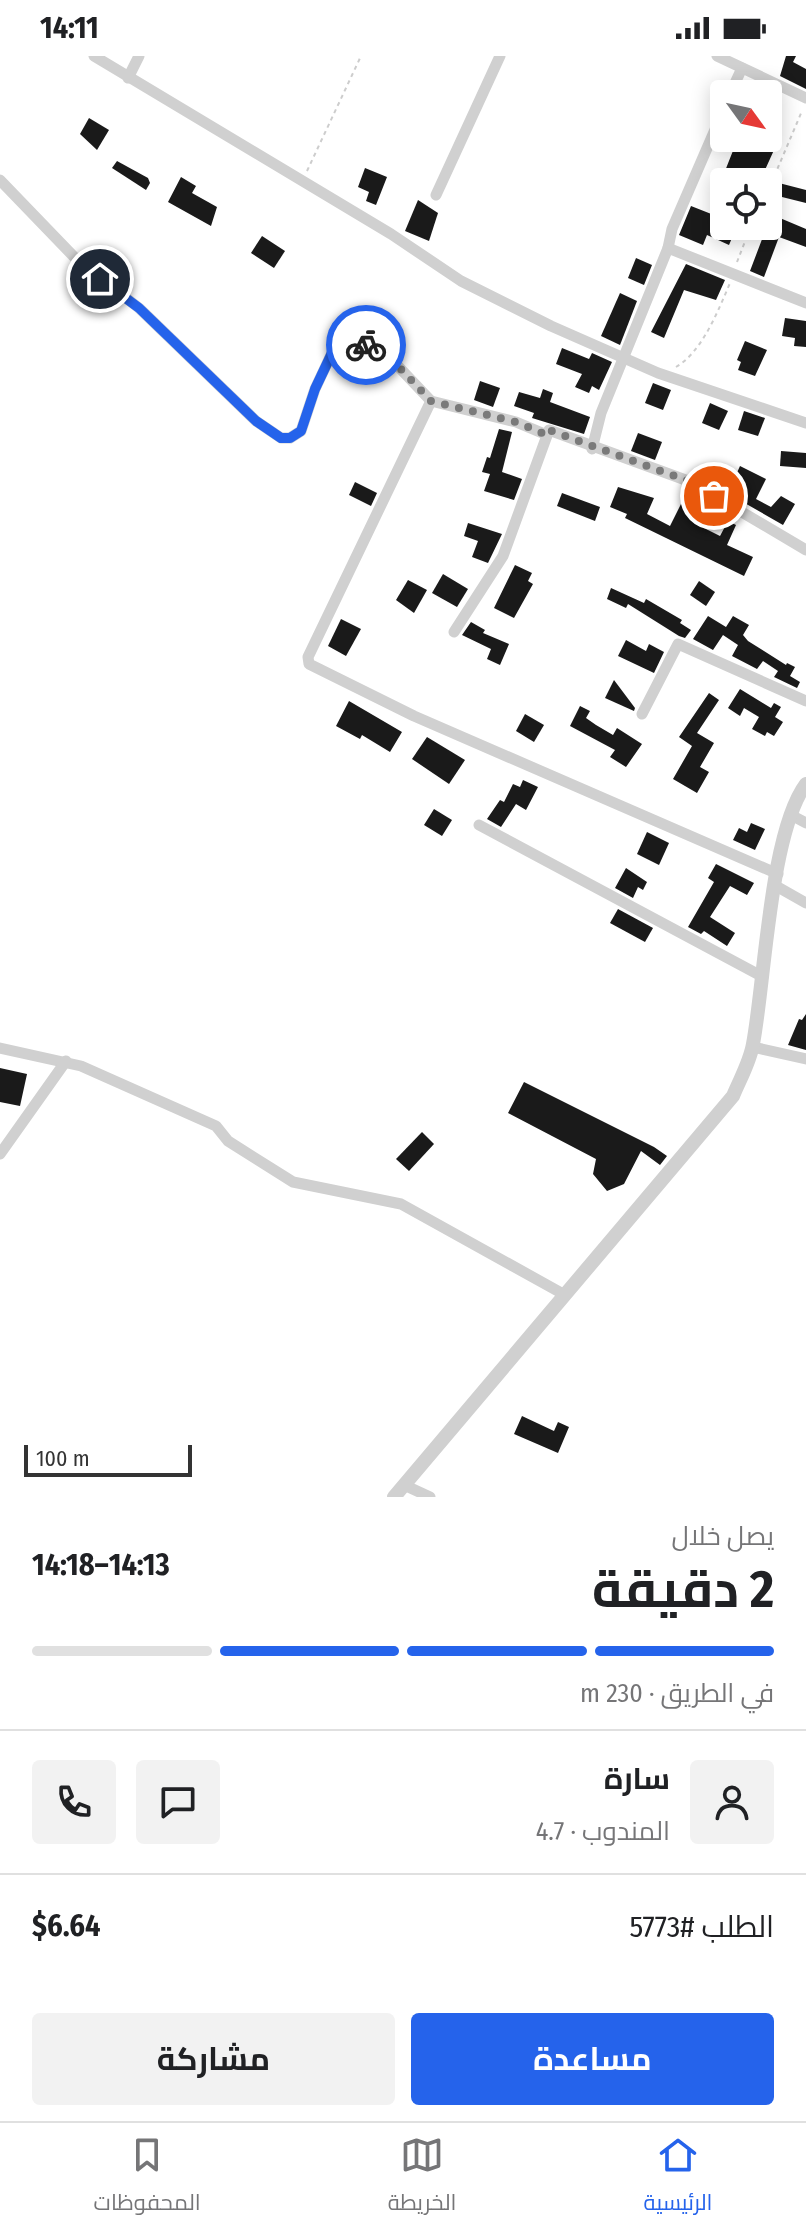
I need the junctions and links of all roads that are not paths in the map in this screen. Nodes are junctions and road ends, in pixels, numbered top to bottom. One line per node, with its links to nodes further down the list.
1 (94, 56): 6 (street)
2 (139, 56): 6 (street)
3 (500, 56): 11 (street)
4 (717, 56): 5 (street)
5 (742, 68): 7 (street); 8 (street)
6 (128, 78): 14 (street)
7 (736, 80)
8 (806, 100)
9 (710, 141): 12 (street)
10 (0, 180): 15 (street)
11 (436, 195)
12 (668, 248): 13 (street); 14 (street)
13 (806, 303)
14 (624, 358): 16 (street); 18 (street)
15 (431, 401): 17 (street); 27 (street)
16 (806, 423)
17 (547, 435): 18 (street); 20 (street)
18 (592, 449): 19 (street)
19 (806, 550)
20 (454, 632)
21 (806, 701): 22 (street)
22 (642, 714)
23 (806, 784): 24 (street)
24 (791, 815): 25 (street); 27 (street)
25 (806, 823)
26 (479, 825): 29 (street)
27 (777, 880): 28 (street); 29 (street)
28 (806, 903)
29 (763, 977): 30 (street)
30 (753, 1047): 32 (street); 35 (street)
31 (0, 1048): 33 (street)
32 (806, 1059)
33 (66, 1061): 34 (street); 35 (street)
34 (0, 1154)
35 (565, 1295): 36 (street)
36 (399, 1491): 37 (street)
37 (430, 1497)

